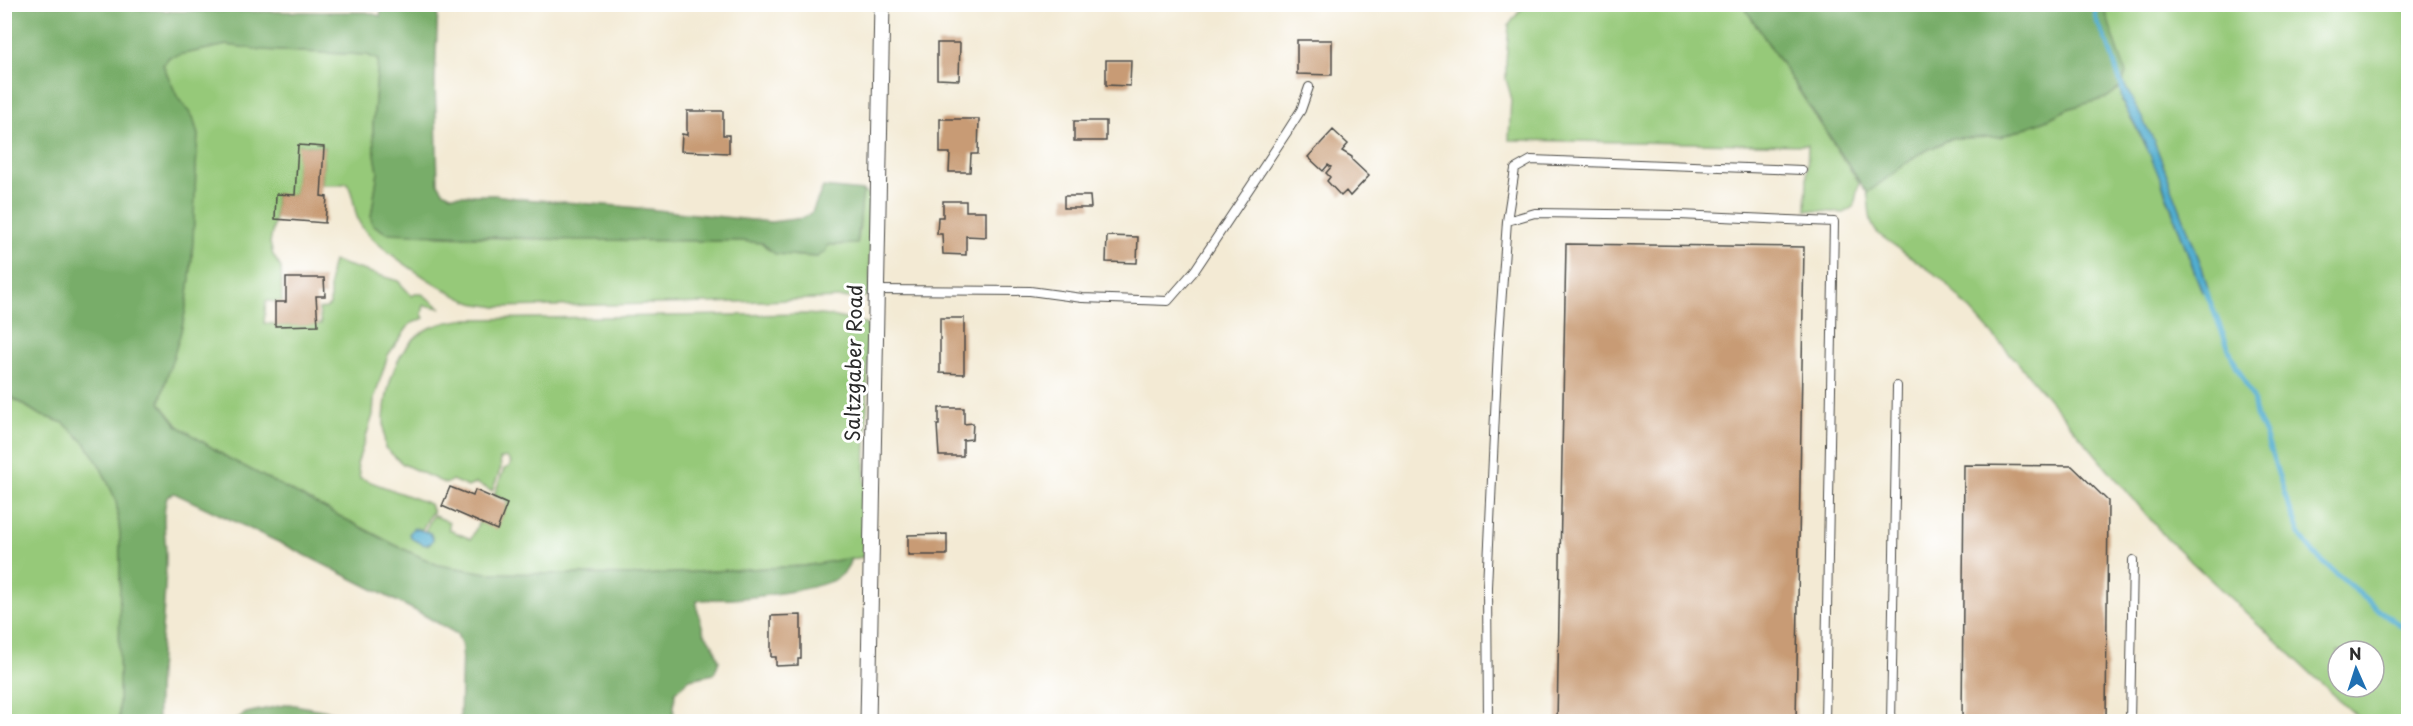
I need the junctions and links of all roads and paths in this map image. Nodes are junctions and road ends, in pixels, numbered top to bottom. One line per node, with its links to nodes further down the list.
1 (882, 4): 5 (street, Saltzgaber Road)
2 (1308, 87): 5 (lane)
3 (1802, 170): 4 (lane)
4 (1507, 221): 9 (lane); 10 (lane)
5 (876, 290): 8 (street, Saltzgaber Road)
6 (1897, 386): 11 (lane)
7 (2133, 560): 12 (lane)
8 (868, 722)
9 (1488, 722)
10 (1825, 722)
11 (1891, 722)
12 (2130, 722)

